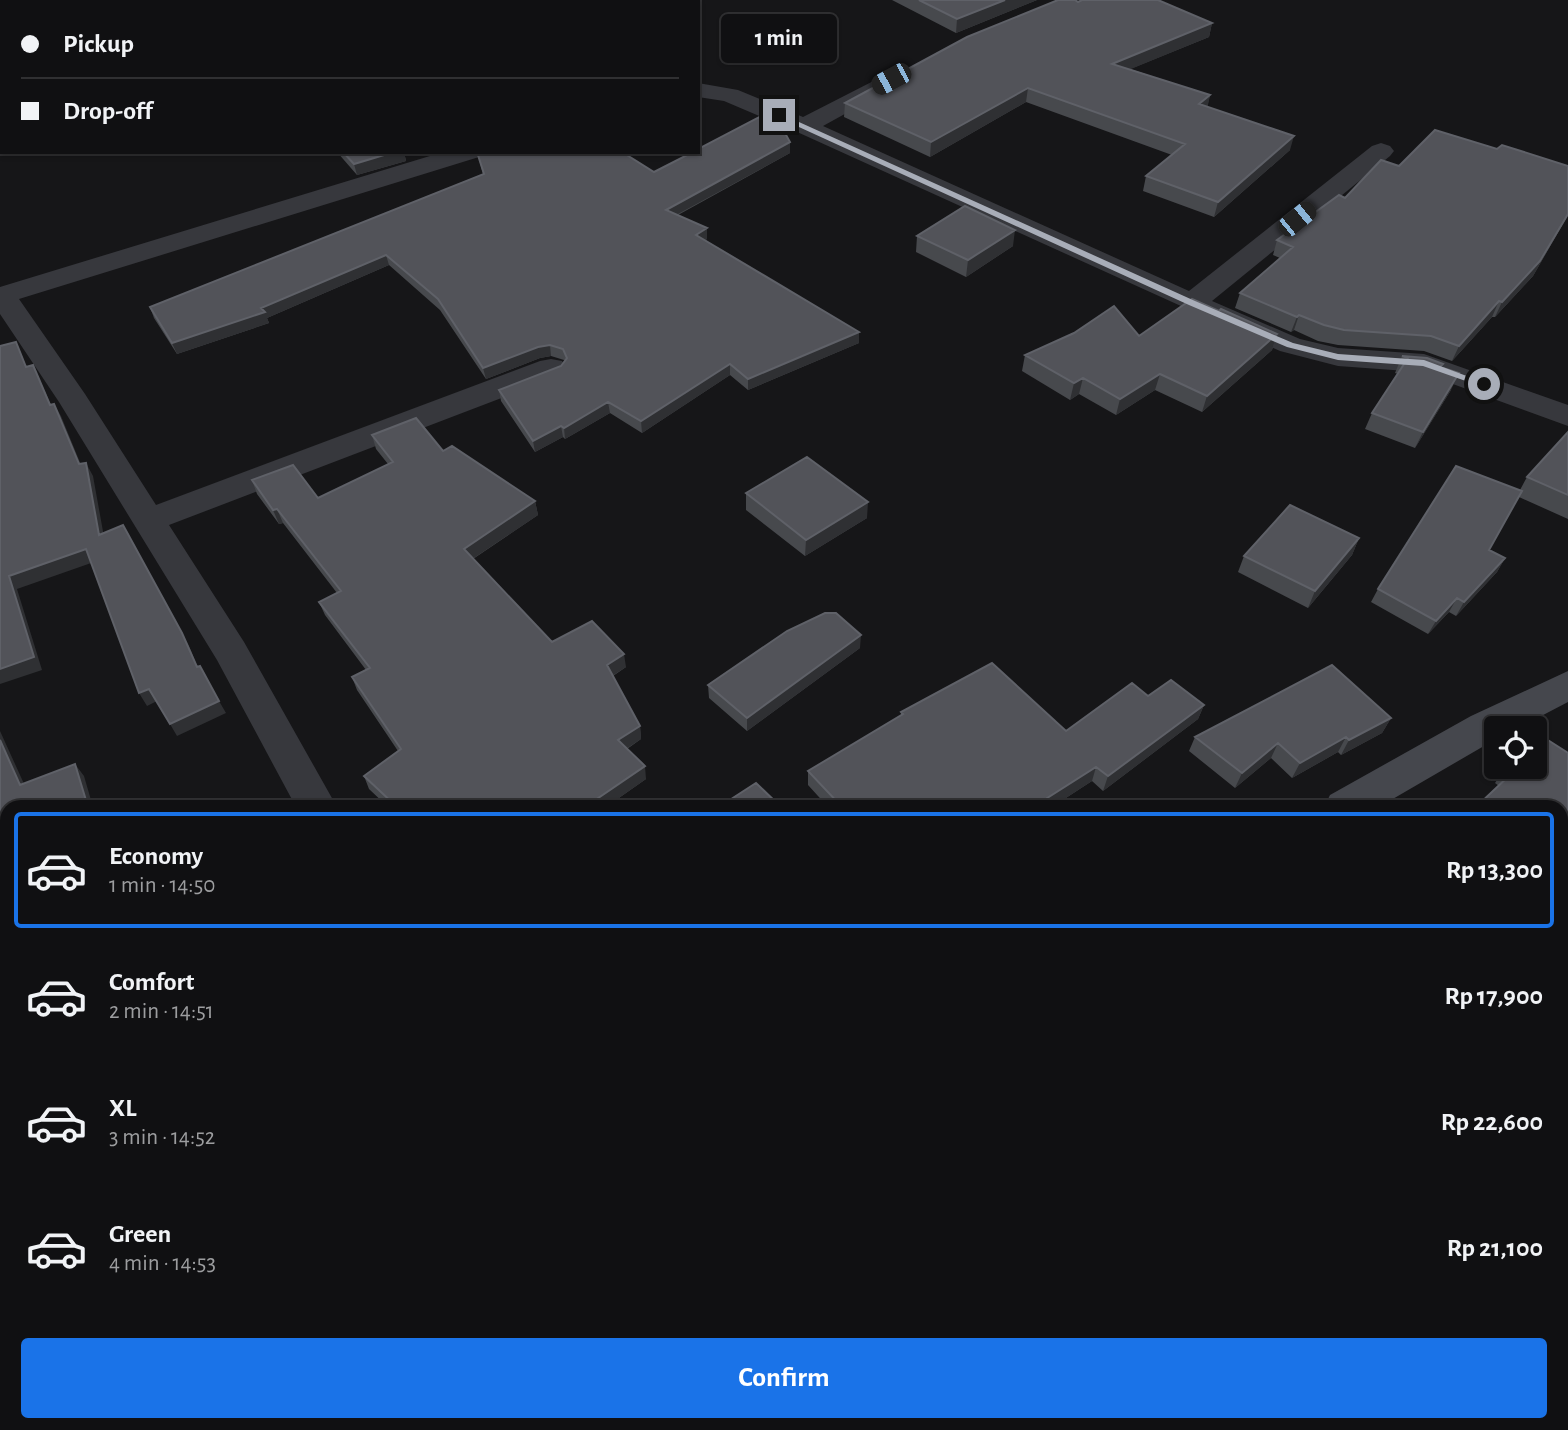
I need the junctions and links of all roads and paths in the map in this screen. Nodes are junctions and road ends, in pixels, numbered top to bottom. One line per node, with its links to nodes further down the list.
1 (909, 69): 3 (street)
2 (700, 90): 3 (street)
3 (804, 126): 7 (street)
4 (1381, 151): 7 (street)
5 (463, 154): 6 (street)
6 (1, 296): 10 (street)
7 (1192, 303): 9 (street)
8 (551, 368): 10 (street)
9 (1568, 416)
10 (147, 521): 12 (street)
11 (1568, 685): 13 (street)
12 (313, 800)
13 (1356, 800)

